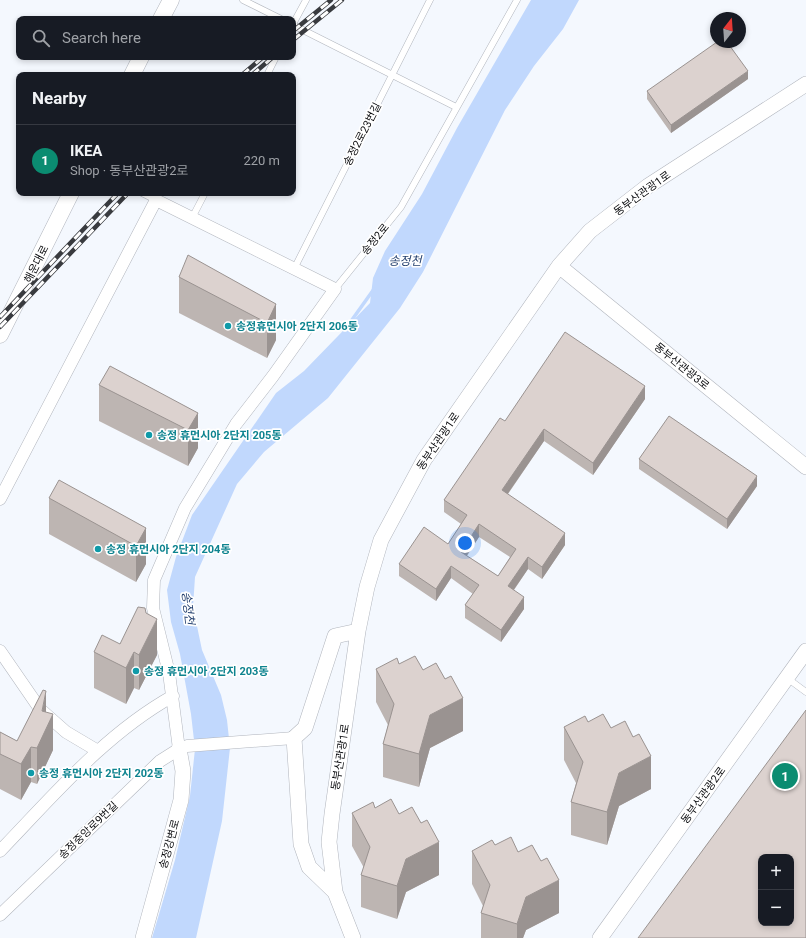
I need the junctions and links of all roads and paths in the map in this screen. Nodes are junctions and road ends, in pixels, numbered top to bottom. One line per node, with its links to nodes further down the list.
1 (171, 0): 6 (main road)
2 (243, 0): 7 (lane)
3 (306, 0): 8 (lane)
4 (430, 0): 14 (lane, 송정2로23번길)
5 (517, 0): 16 (lane, 송정2로)
6 (163, 16)
7 (275, 16)
8 (296, 19)
9 (296, 27): 14 (lane)
10 (140, 60): 12 (main road)
11 (274, 60): 13 (lane)
12 (134, 72)
13 (268, 72)
14 (392, 75): 16 (lane); 23 (lane, 송정2로23번길)
15 (806, 84): 22 (street, 동부산관광1로)
16 (456, 107): 24 (lane, 송정2로)
17 (70, 196): 25 (main road, 해운대로)
18 (148, 196): 20 (lane)
19 (203, 196): 21 (lane)
20 (156, 200): 21 (street); 27 (street)
21 (192, 218): 23 (street)
22 (559, 266): 26 (street, 동부산관광3로); 28 (street, 동부산관광1로)
23 (294, 269): 24 (street)
24 (335, 289): 33 (street)
25 (0, 335)
26 (806, 467)
27 (0, 499)
28 (358, 631): 34 (street); 38 (street, 동부산관광1로)
29 (806, 651): 31 (street, 동부산관광2로)
30 (0, 652): 36 (street)
31 (787, 678): 32 (lane); 42 (street, 동부산관광2로)
32 (806, 692)
33 (173, 696): 35 (street); 36 (street)
34 (294, 738): 35 (street); 38 (street)
35 (183, 747): 39 (street, 송정중앙로9번길); 40 (street, 송정강변로)
36 (98, 751): 37 (street)
37 (0, 851)
38 (335, 892): 41 (street, 동부산관광1로)
39 (0, 915)
40 (143, 938)
41 (353, 938)
42 (600, 938)

